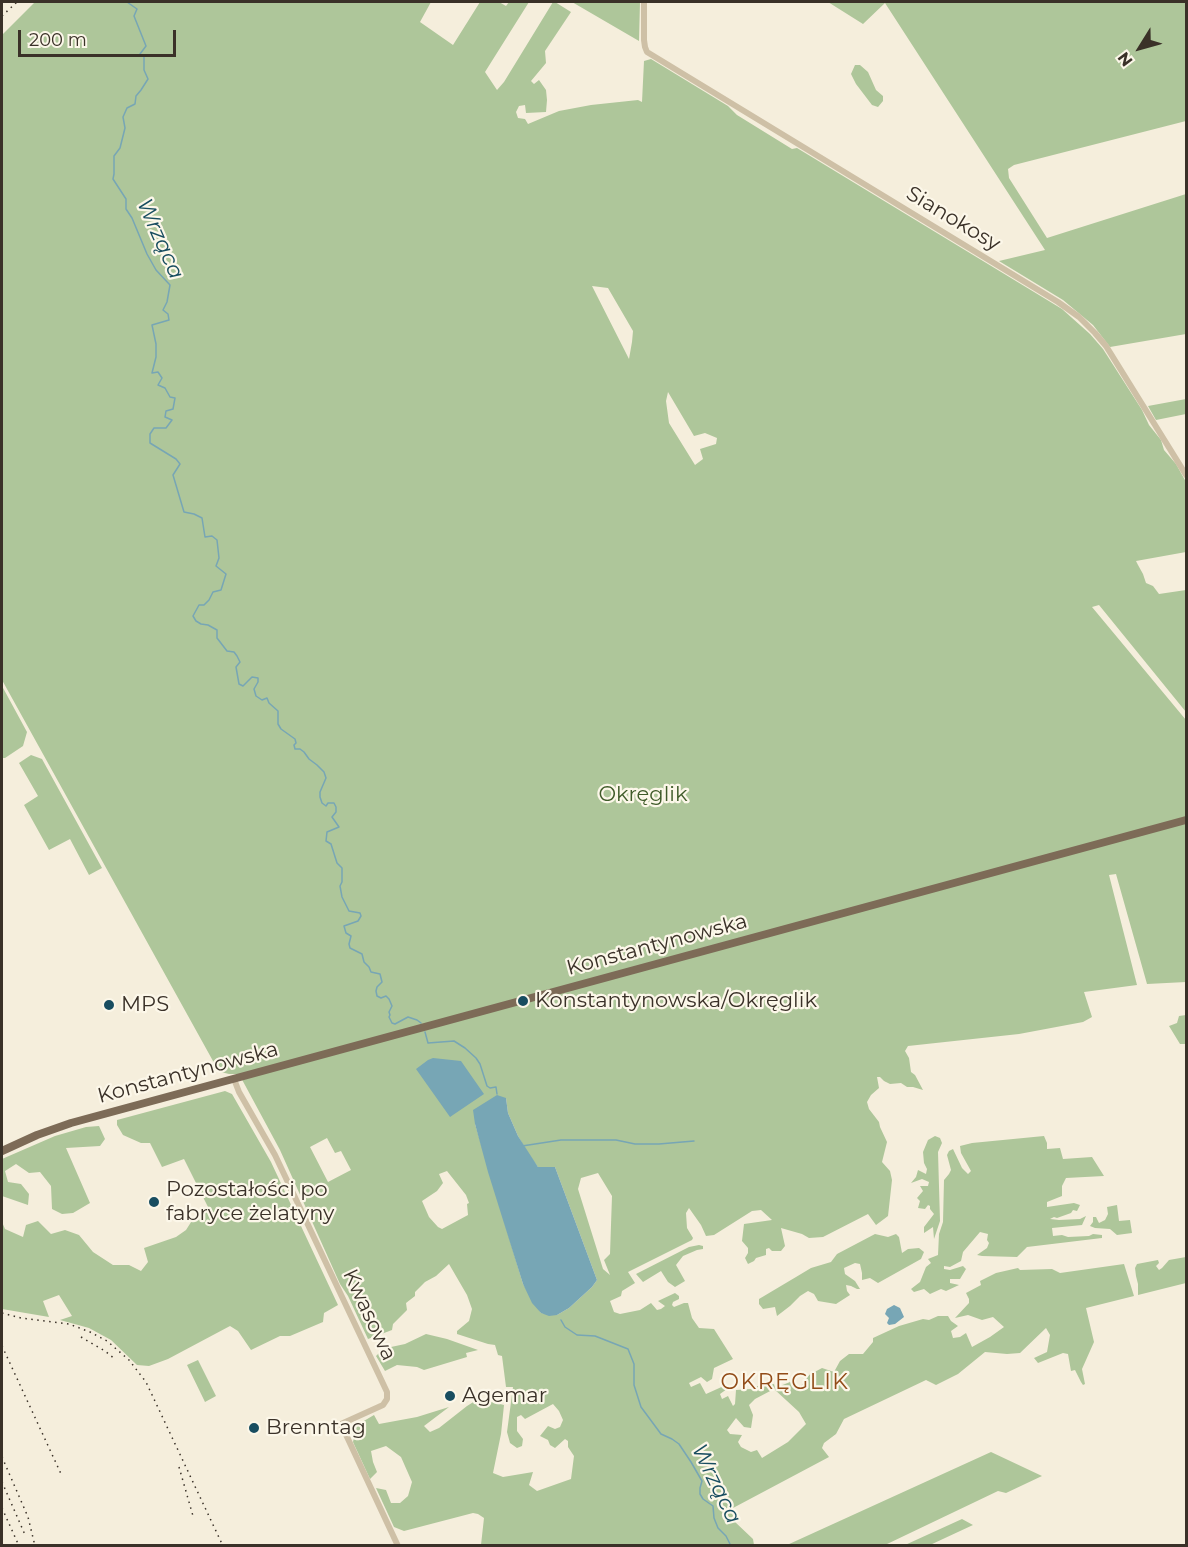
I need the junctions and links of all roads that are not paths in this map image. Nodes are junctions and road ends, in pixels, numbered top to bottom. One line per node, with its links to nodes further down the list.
1 (644, 2): 2 (street, Sianokosy)
2 (1186, 475)
3 (1186, 820): 4 (main road, Konstantynowska)
4 (234, 1079): 5 (main road, Konstantynowska); 6 (street, Kwasowa)
5 (2, 1151)
6 (398, 1545)

